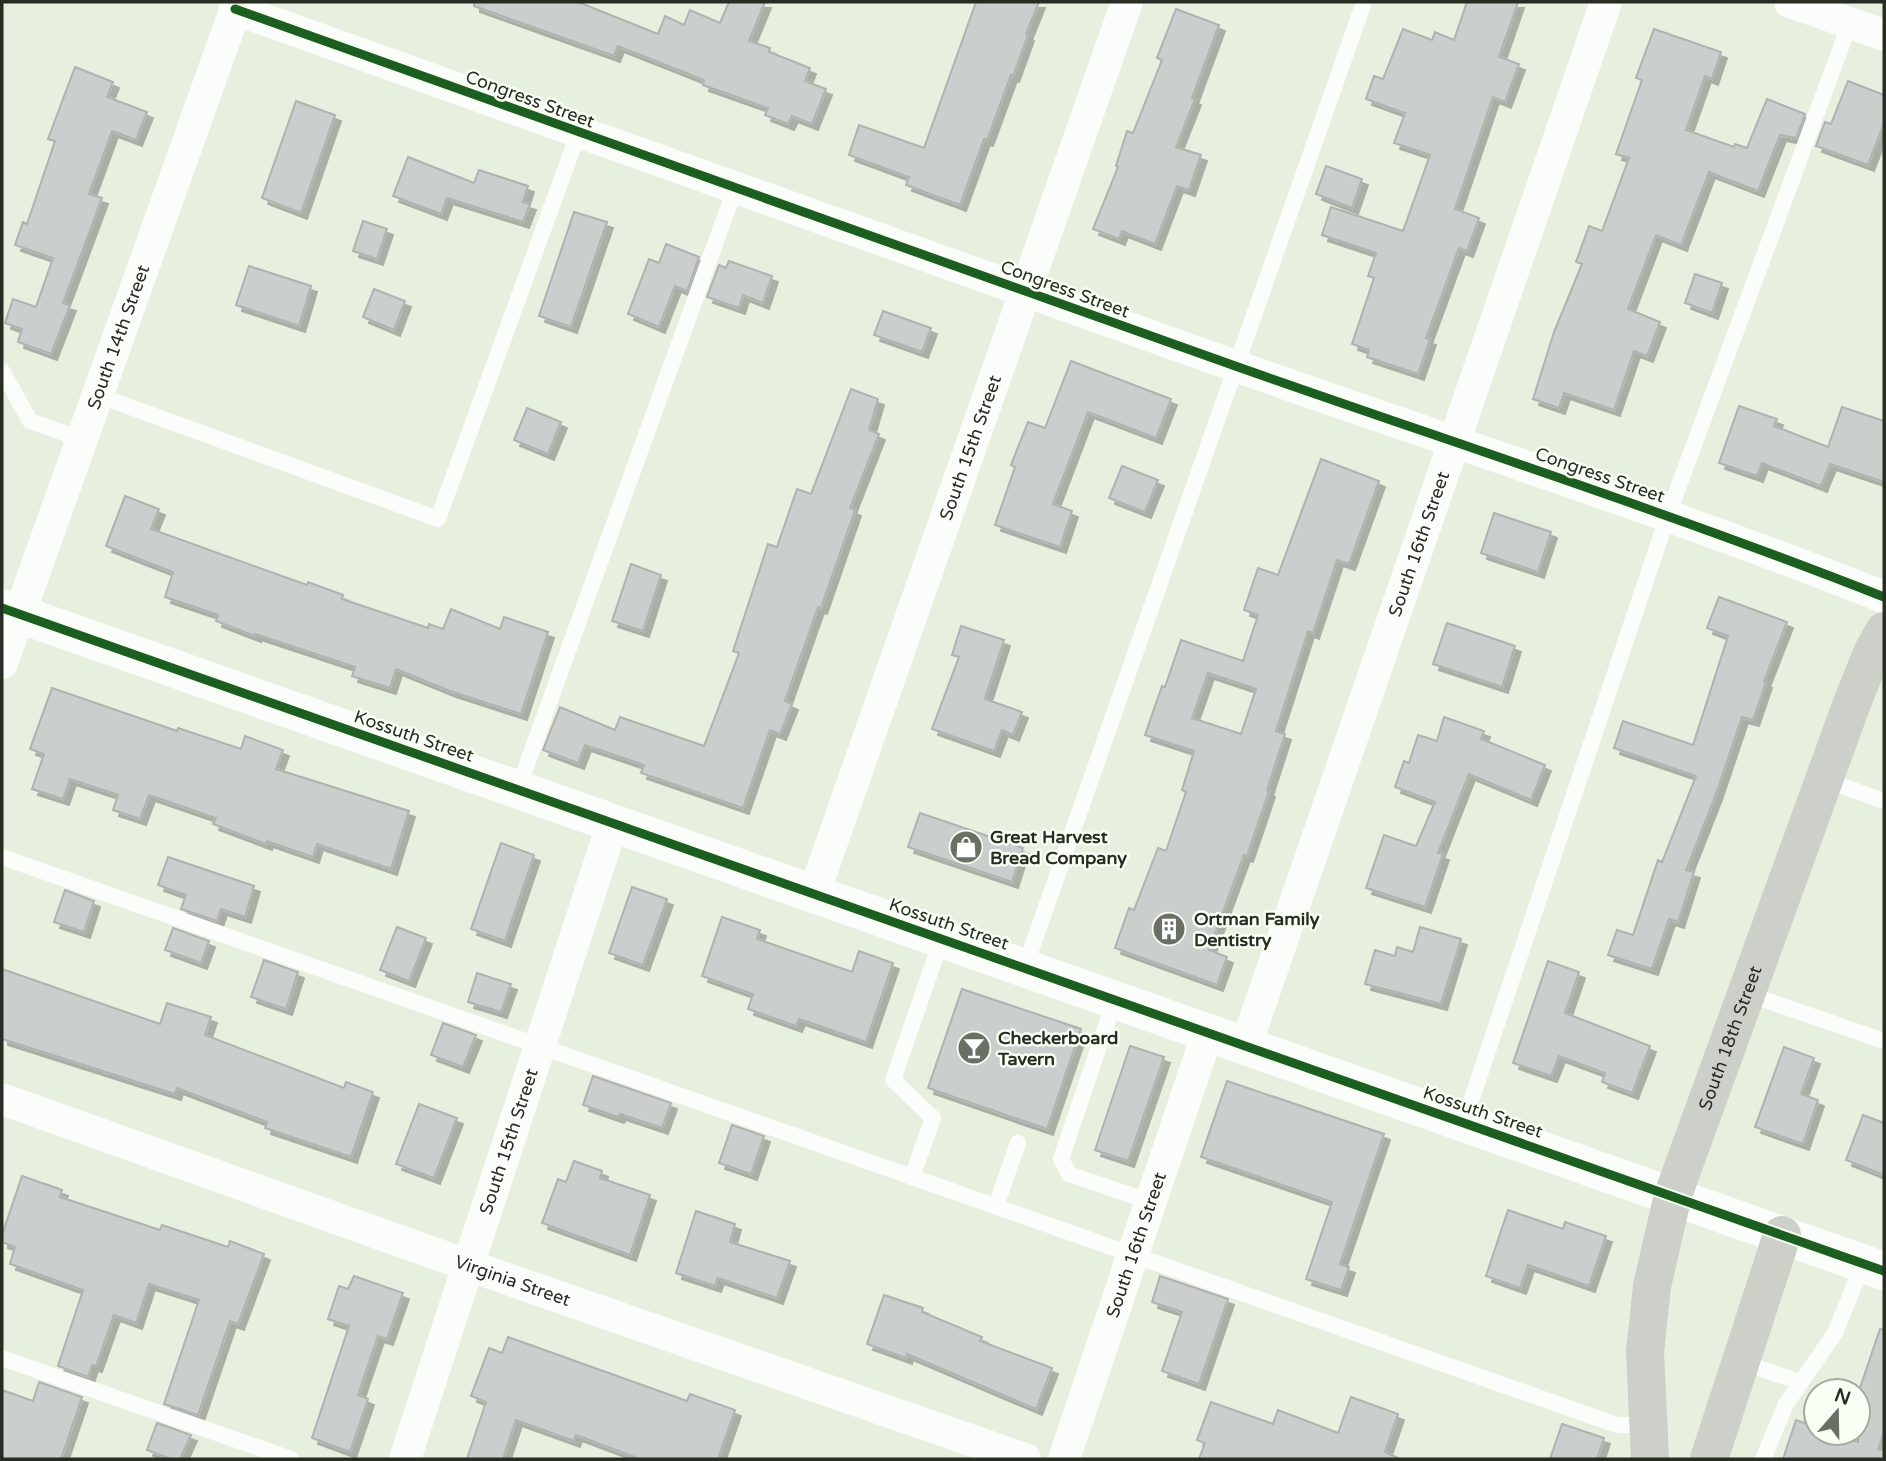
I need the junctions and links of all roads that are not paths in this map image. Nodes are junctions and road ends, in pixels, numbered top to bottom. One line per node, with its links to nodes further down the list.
1 (1127, 2): 10 (street, South 15th Street)
2 (1364, 2): 11 (lane)
3 (1606, 2): 15 (street, South 16th Street)
4 (1790, 2): 6 (street)
5 (237, 5): 8 (street, Congress Street); 13 (street, South 14th Street)
6 (1850, 23): 7 (street); 16 (lane)
7 (1884, 35)
8 (578, 134): 9 (street, Congress Street); 13 (lane)
9 (736, 189): 10 (street, Congress Street); 22 (lane)
10 (1025, 291): 11 (street, Congress Street); 26 (street, South 15th Street)
11 (1235, 366): 15 (street, Congress Street); 28 (lane)
12 (2, 372): 14 (lane)
13 (97, 395): 14 (street, South 14th Street)
14 (81, 439): 18 (street, South 14th Street)
15 (1455, 443): 16 (street, Congress Street); 33 (street, South 16th Street)
16 (1668, 515): 17 (street, Congress Street); 36 (lane)
17 (1884, 597)
18 (10, 611): 20 (street, South 14th Street); 22 (street, Kossuth Street)
19 (1884, 631): 21 (main road, South 18th Street)
20 (2, 663)
21 (1825, 780): 23 (lane); 29 (main road, South 18th Street)
22 (518, 789): 24 (street, Kossuth Street)
23 (1884, 801)
24 (613, 822): 26 (street, Kossuth Street); 34 (street, South 15th Street)
25 (2, 857): 34 (lane)
26 (814, 893): 27 (street, Kossuth Street)
27 (942, 938): 28 (street, Kossuth Street); 38 (lane)
28 (1024, 967): 30 (street, Kossuth Street)
29 (1748, 993): 32 (lane); 39 (main road, South 18th Street)
30 (1115, 999): 31 (street, Kossuth Street); 40 (lane)
31 (1209, 1032): 33 (street, Kossuth Street); 40 (street, South 16th Street)
32 (1884, 1041)
33 (1246, 1045): 36 (street, Kossuth Street)
34 (541, 1048): 38 (lane); 44 (street, South 15th Street)
35 (2, 1099): 44 (street, Virginia Street)
36 (1464, 1122): 39 (street, Kossuth Street)
37 (1018, 1143): 41 (lane)
38 (912, 1177): 41 (lane)
39 (1674, 1195): 42 (street, Kossuth Street); 49 (main road, South 18th Street)
40 (1150, 1202): 43 (street, South 16th Street)
41 (996, 1206): 43 (lane)
42 (1782, 1235): 45 (street, Kossuth Street); 47 (main road)
43 (1133, 1254): 49 (lane); 53 (street, South 16th Street)
44 (470, 1266): 51 (street, South 15th Street); 52 (street, Virginia Street)
45 (1874, 1268): 48 (lane)
46 (2, 1358): 50 (lane)
47 (1741, 1362): 48 (lane); 54 (main road)
48 (1800, 1382): 55 (lane)
49 (1650, 1442)
50 (291, 1459)
51 (405, 1459)
52 (1025, 1459)
53 (1064, 1459)
54 (1709, 1459)
55 (1763, 1459)

